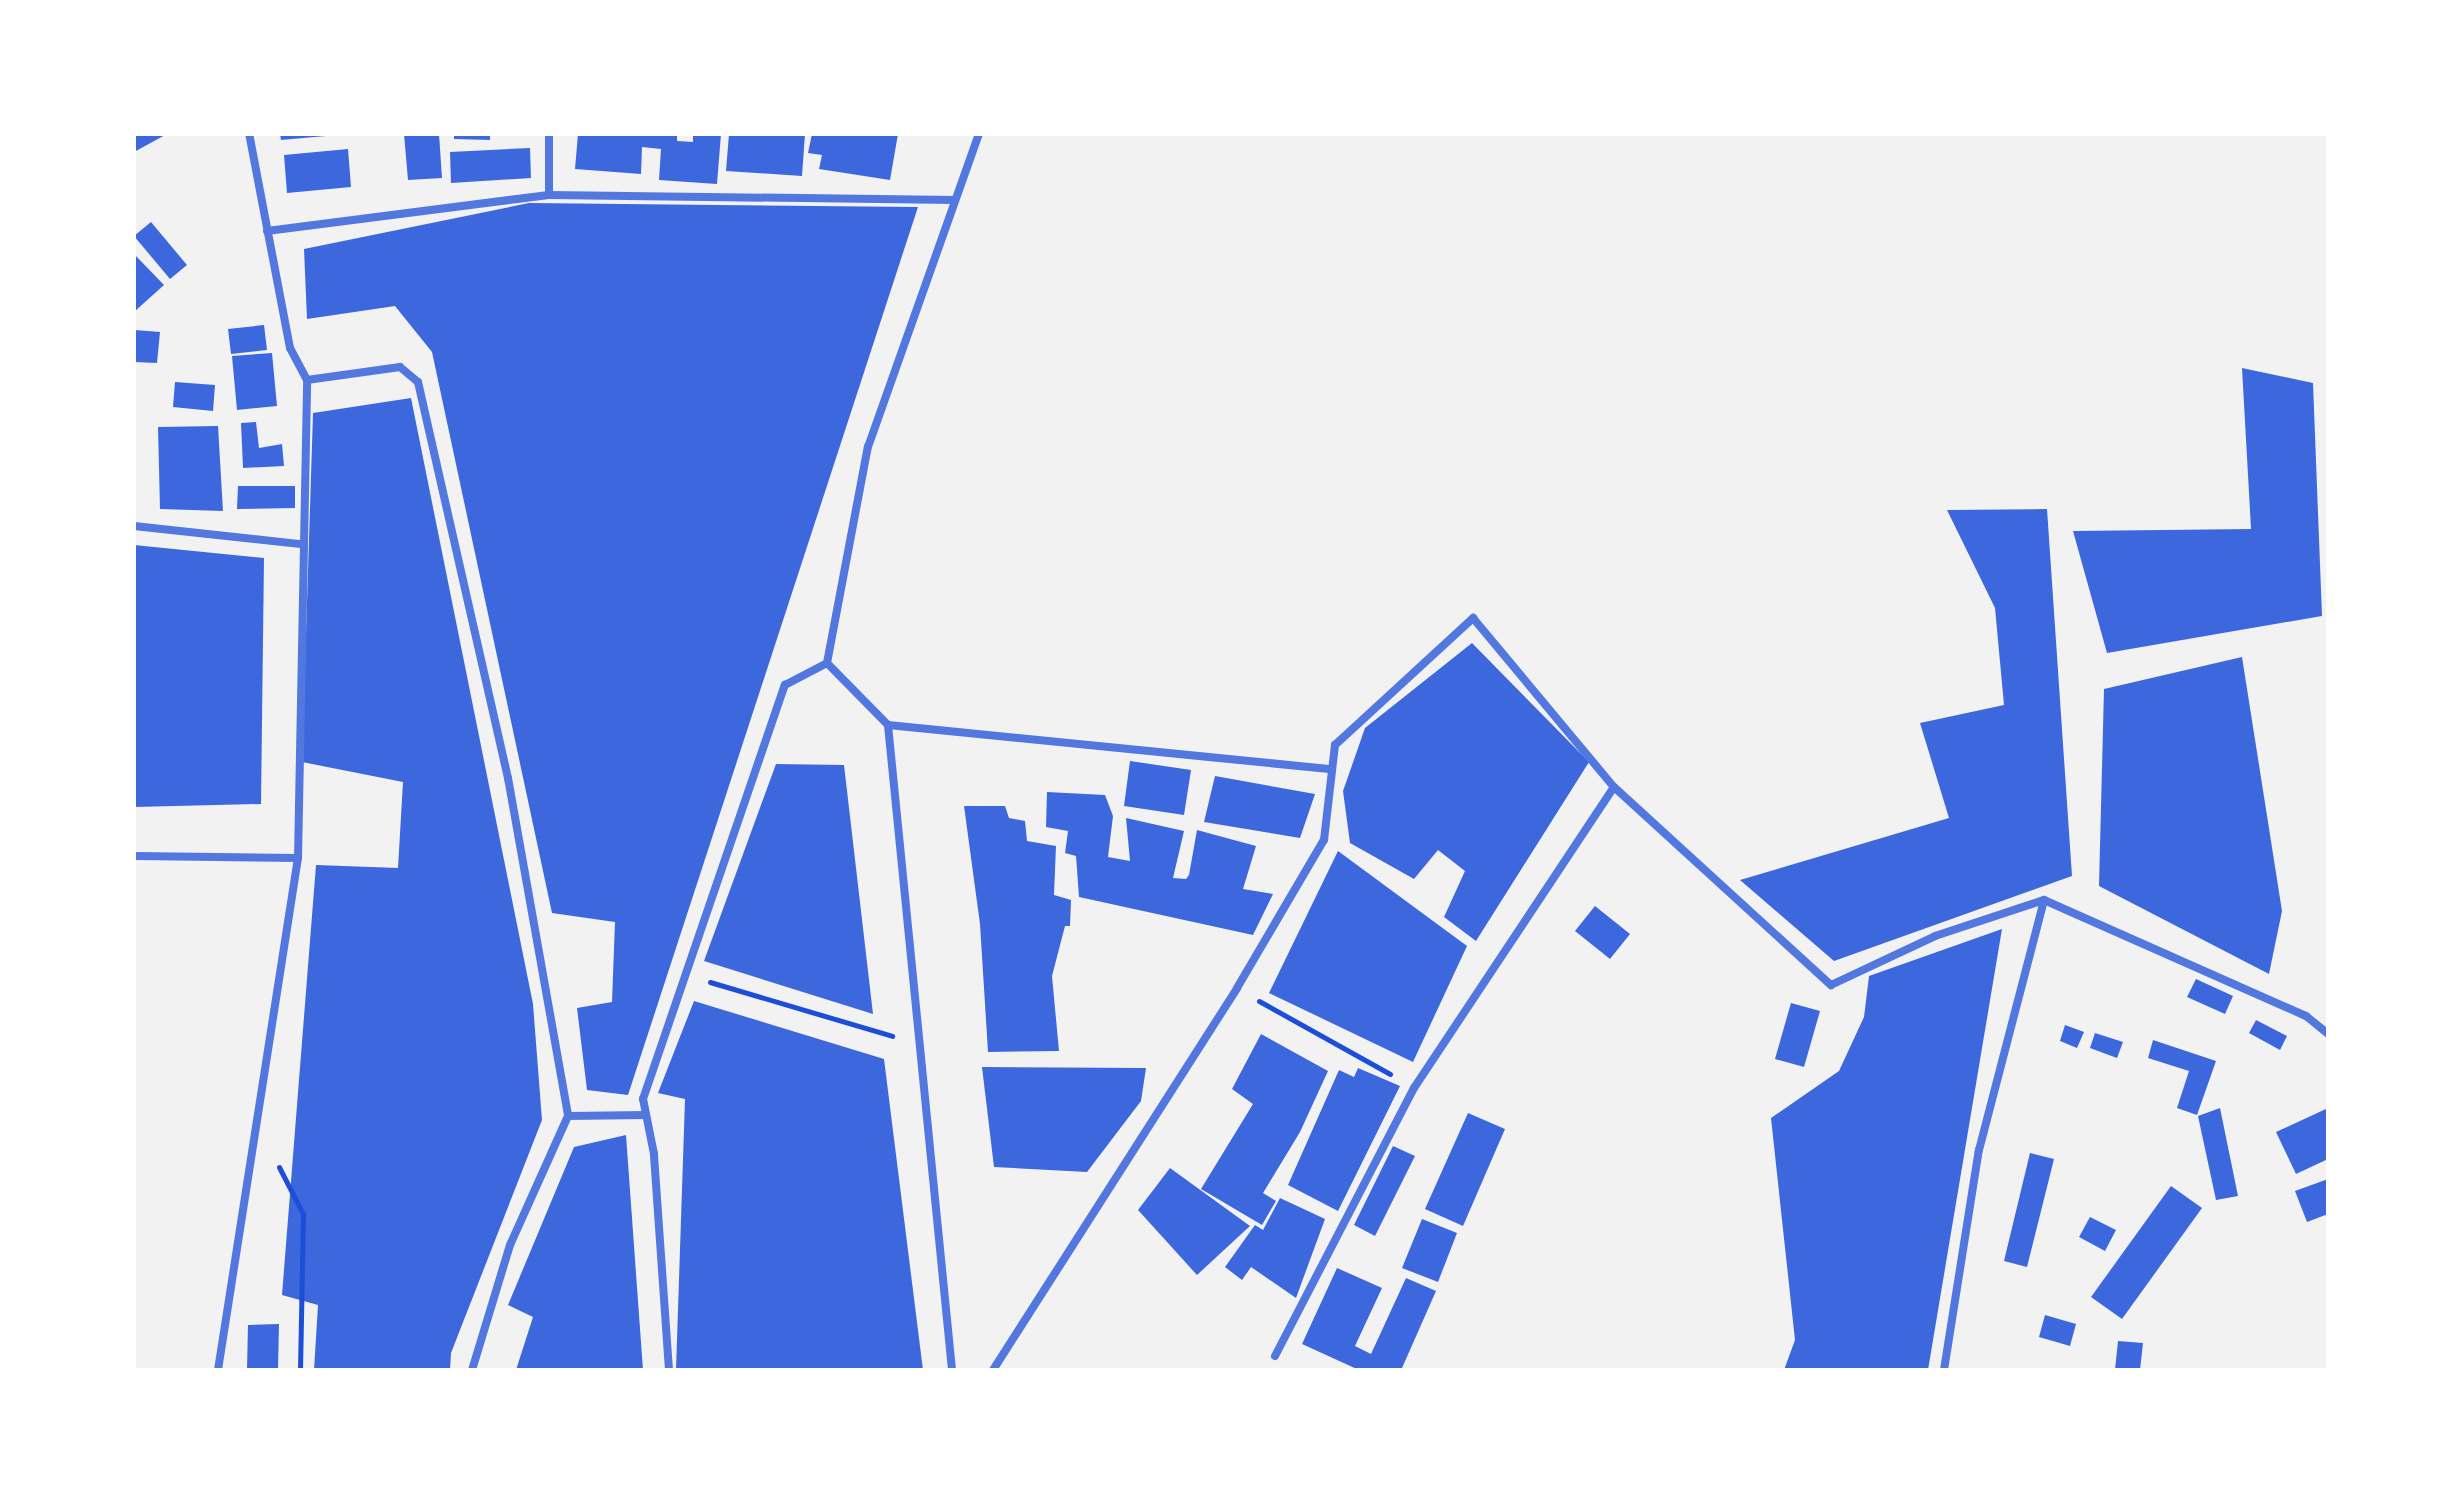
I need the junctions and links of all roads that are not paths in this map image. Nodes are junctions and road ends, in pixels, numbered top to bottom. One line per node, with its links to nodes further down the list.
1 (249, 134): 6 (street)
2 (549, 134): 4 (street)
3 (979, 134): 5 (street)
4 (549, 195): 5 (street); 6 (street)
5 (955, 200): 10 (street)
6 (267, 231): 7 (street)
7 (307, 380): 9 (street); 19 (street)
8 (134, 526): 9 (street)
9 (301, 544): 15 (street)
10 (827, 663): 11 (street); 18 (street)
11 (888, 725): 12 (street); 24 (street)
12 (1332, 769): 13 (street); 25 (street)
13 (1614, 787): 16 (street); 20 (street)
14 (134, 856): 15 (street)
15 (298, 858): 21 (street)
16 (2044, 900): 17 (street); 26 (street)
17 (2328, 1034)
18 (646, 1115): 19 (street); 23 (street)
19 (568, 1116): 22 (street)
20 (1275, 1356)
21 (218, 1370)
22 (472, 1370)
23 (669, 1370)
24 (952, 1370)
25 (993, 1370)
26 (1944, 1370)

